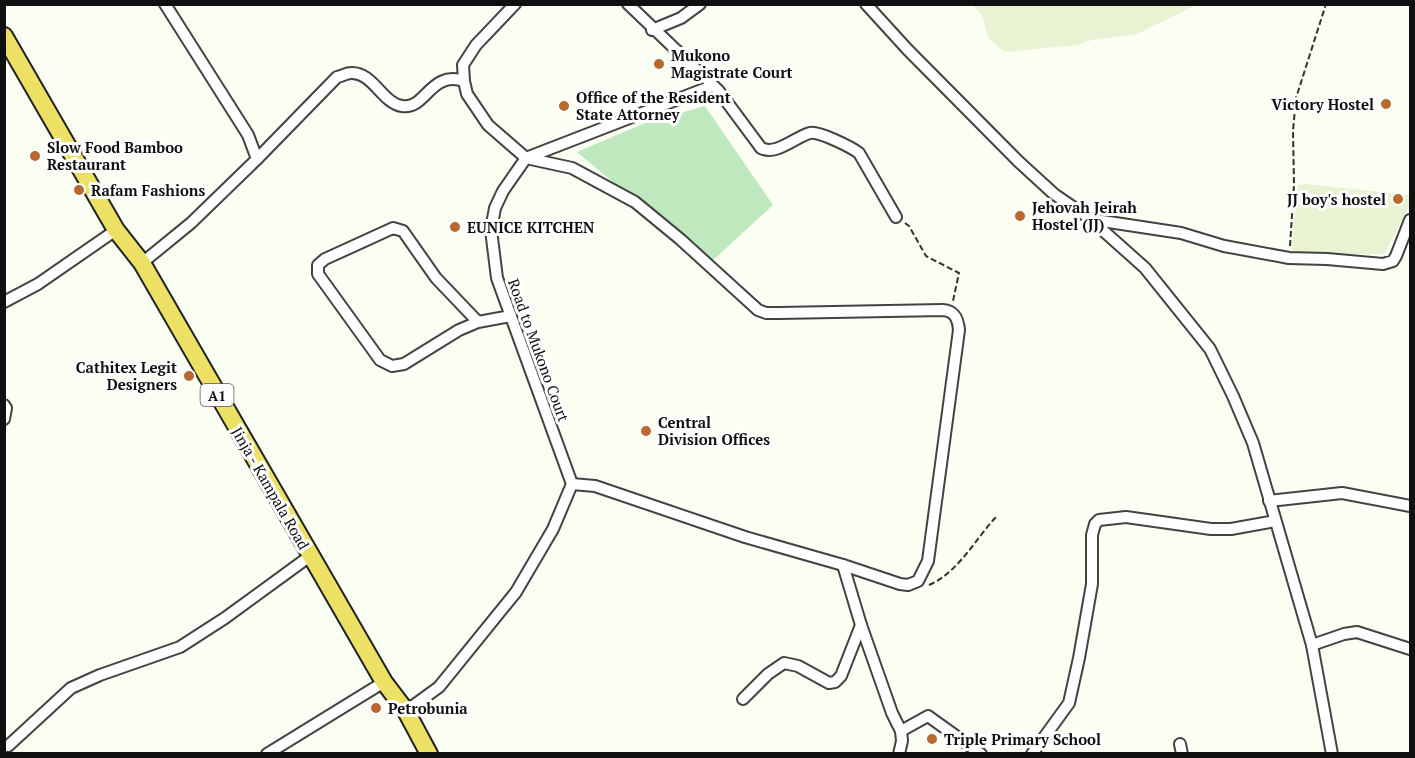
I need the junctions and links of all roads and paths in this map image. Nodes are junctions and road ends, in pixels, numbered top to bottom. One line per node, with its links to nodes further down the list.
1 (165, 4): 12 (street)
2 (516, 4): 9 (street)
3 (628, 4): 7 (street)
4 (700, 4): 7 (street)
5 (866, 4): 14 (street)
6 (1326, 4): 17 (path)
7 (652, 30): 10 (street)
8 (4, 36): 16 (highway, Jinja - Kampala Road / A1)
9 (464, 81): 11 (street); 12 (street)
10 (712, 86): 11 (street); 13 (street)
11 (526, 158): 20 (street); 21 (street, Road to Mukono Court)
12 (257, 159): 18 (street)
13 (896, 217): 20 (path)
14 (1089, 219): 17 (street); 26 (street)
15 (1410, 220): 17 (street)
16 (116, 230): 18 (highway, Jinja - Kampala Road / A1); 19 (street)
17 (1289, 258)
18 (142, 263): 30 (highway, Jinja - Kampala Road / A1)
19 (4, 302)
20 (950, 311): 32 (street)
21 (511, 316): 22 (street); 25 (street, Road to Mukono Court)
22 (478, 322): 22 (street)
23 (4, 405): 24 (street)
24 (4, 419)
25 (572, 484): 31 (street); 38 (street)
26 (1269, 501): 27 (street); 29 (street)
27 (1410, 506)
28 (997, 516): 32 (path)
29 (1275, 521): 34 (street); 45 (street)
30 (310, 556): 36 (highway, Jinja - Kampala Road / A1); 40 (street)
31 (843, 565): 32 (street); 33 (street)
32 (918, 581)
33 (861, 625): 37 (street); 39 (street)
34 (1312, 645): 35 (street); 46 (street)
35 (1410, 649)
36 (384, 682): 38 (highway, Jinja - Kampala Road / A1); 41 (street)
37 (743, 699)
38 (406, 711): 42 (highway, Jinja - Kampala Road / A1)
39 (901, 731): 43 (street); 44 (street)
40 (8, 746)
41 (267, 753)
42 (429, 753)
43 (898, 753)
44 (981, 753)
45 (1032, 753)
46 (1332, 753)

